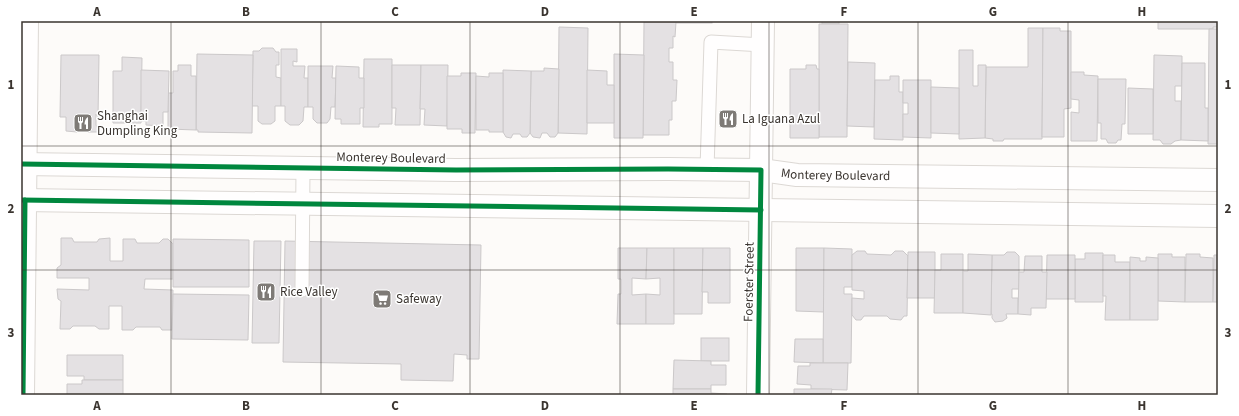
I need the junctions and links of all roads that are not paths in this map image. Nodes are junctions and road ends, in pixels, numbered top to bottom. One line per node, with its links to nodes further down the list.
1 (27, 21): 4 (main road)
2 (763, 21): 3 (main road, Foerster Street)
3 (762, 45): 6 (lane); 7 (main road, Foerster Street)
4 (23, 164): 5 (main road, Monterey Boulevard); 9 (main road)
5 (303, 168): 6 (main road, Monterey Boulevard); 10 (lane)
6 (707, 169): 7 (main road, Monterey Boulevard)
7 (761, 170): 8 (main road, Monterey Boulevard); 11 (main road, Foerster Street)
8 (1218, 180)
9 (23, 200): 10 (main road); 14 (main road)
10 (303, 204): 11 (main road); 13 (lane)
11 (761, 210): 12 (main road); 15 (main road, Foerster Street)
12 (1218, 216)
13 (302, 290)
14 (22, 395)
15 (758, 395)

